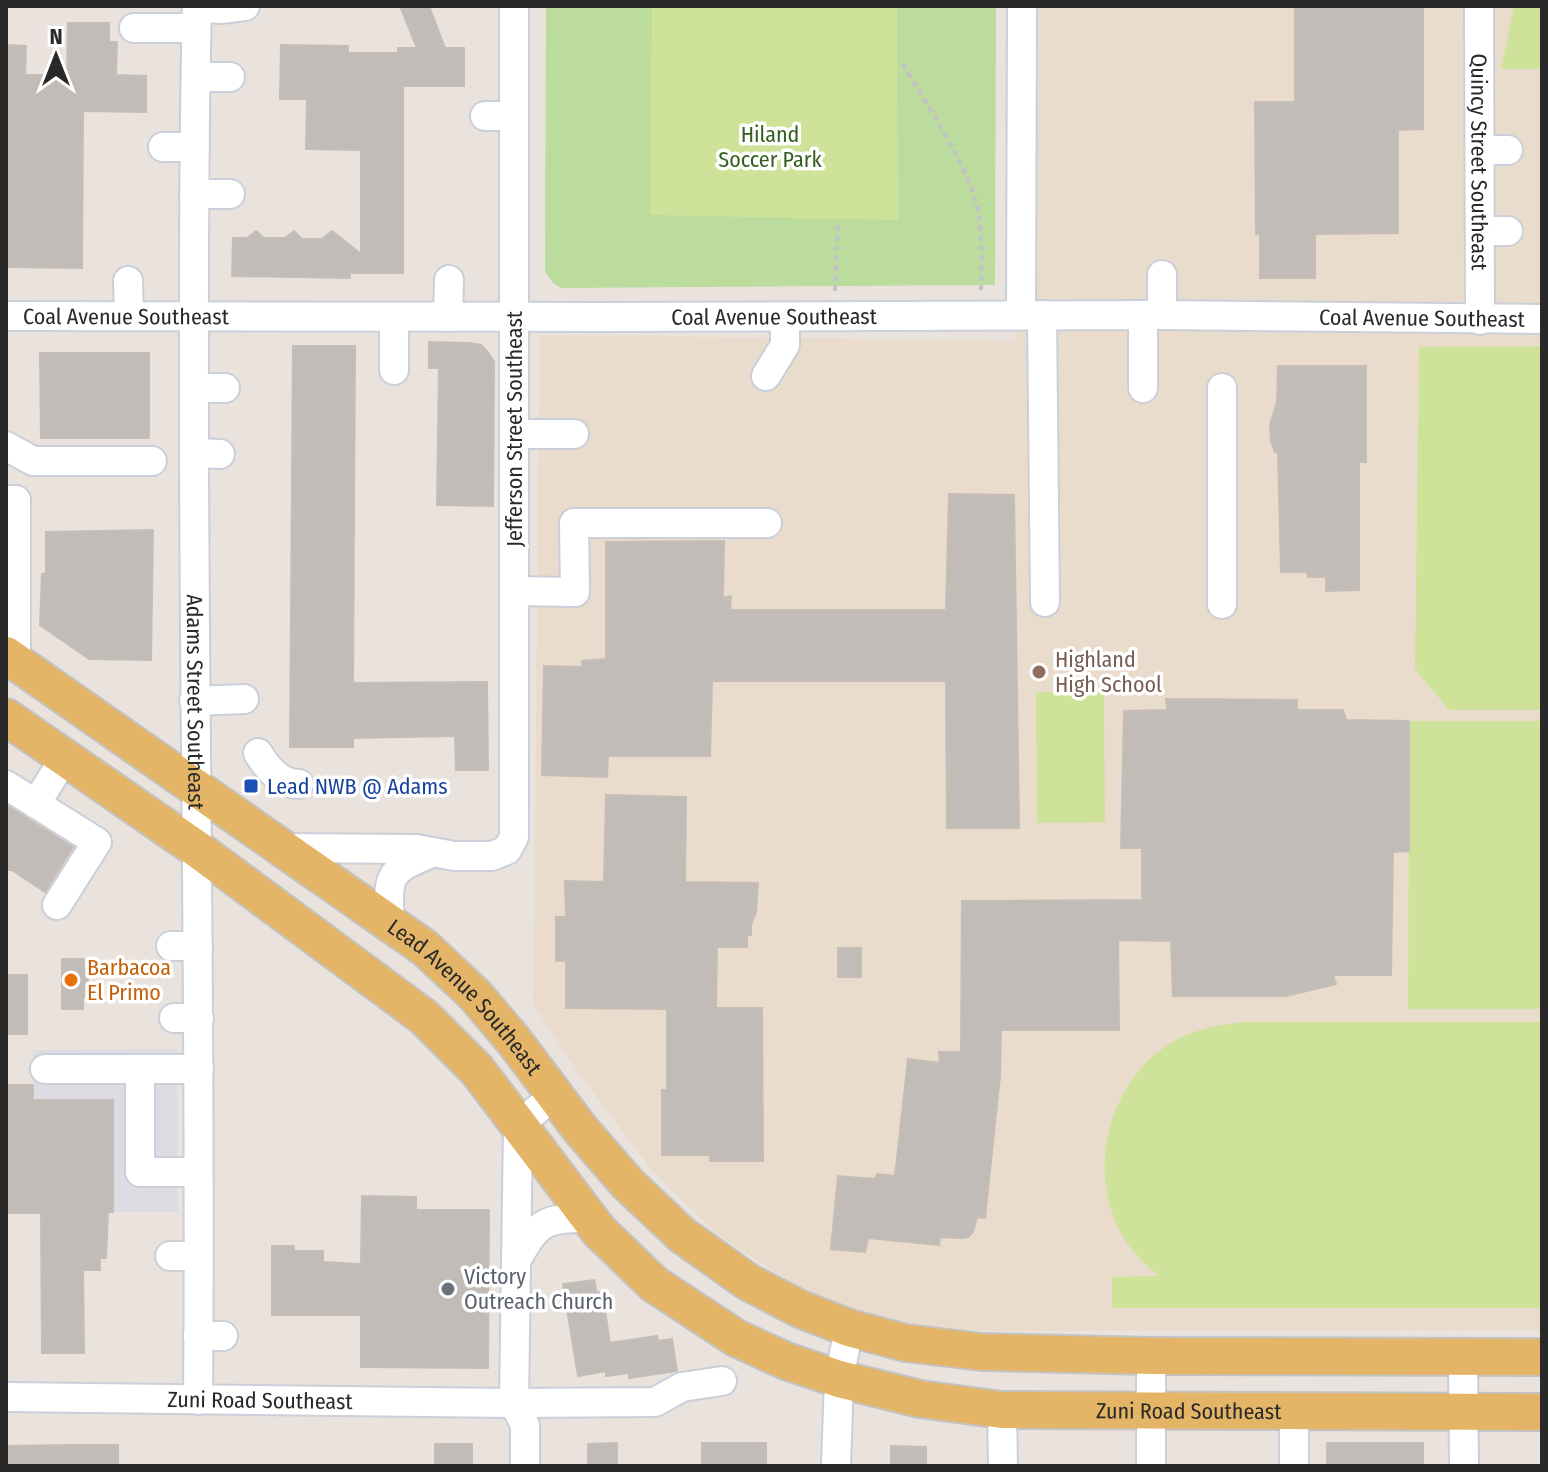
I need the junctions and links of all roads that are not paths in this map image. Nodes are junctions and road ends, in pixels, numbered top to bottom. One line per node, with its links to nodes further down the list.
1 (245, 6): 5 (street)
2 (514, 6): 10 (street, Jefferson Street Southeast)
3 (1022, 6): 20 (street)
4 (1479, 6): 13 (street, Quincy Street Southeast)
5 (196, 14): 6 (street); 7 (street, Adams Street Southeast)
6 (134, 28)
7 (196, 77): 8 (street); 12 (street, Adams Street Southeast)
8 (230, 77)
9 (485, 116): 10 (street)
10 (514, 116): 27 (street, Jefferson Street Southeast)
11 (163, 147): 12 (street)
12 (195, 147): 15 (street, Adams Street Southeast)
13 (1480, 150): 14 (street); 30 (street, Quincy Street Southeast)
14 (1508, 150)
15 (194, 194): 16 (street); 24 (street, Adams Street Southeast)
16 (230, 194)
17 (1162, 275): 21 (street)
18 (449, 280): 26 (street)
19 (128, 281): 23 (street)
20 (1031, 315): 21 (street, Coal Avenue Southeast); 28 (street, Coal Avenue Southeast); 44 (street)
21 (1152, 315): 30 (street, Coal Avenue Southeast); 35 (street)
22 (6, 316): 23 (street, Coal Avenue Southeast)
23 (129, 316): 24 (street, Coal Avenue Southeast)
24 (193, 317): 25 (street, Coal Avenue Southeast); 33 (street, Adams Street Southeast)
25 (394, 317): 26 (street, Coal Avenue Southeast); 31 (street)
26 (448, 317): 27 (street, Coal Avenue Southeast)
27 (514, 317): 28 (street, Coal Avenue Southeast); 37 (street, Jefferson Street Southeast)
28 (785, 317): 32 (street)
29 (1542, 319): 30 (street, Coal Avenue Southeast)
30 (1480, 320)
31 (394, 370)
32 (766, 376)
33 (194, 388): 34 (street); 48 (street, Adams Street Southeast)
34 (225, 388)
35 (1143, 388)
36 (1222, 388): 45 (street)
37 (514, 434): 38 (street); 43 (street, Jefferson Street Southeast)
38 (574, 434)
39 (6, 446): 40 (street)
40 (152, 461)
41 (6, 500): 46 (street)
42 (767, 523): 43 (street)
43 (514, 591): 56 (street, Jefferson Street Southeast)
44 (1045, 602)
45 (1222, 604)
46 (11, 658): 54 (main road, Lead Avenue Southeast)
47 (244, 699): 48 (street)
48 (194, 701): 54 (street, Adams Street Southeast)
49 (6, 717): 51 (main road, Lead Avenue Southeast)
50 (258, 753): 52 (street)
51 (65, 757): 55 (street); 58 (main road, Lead Avenue Southeast)
52 (299, 784)
53 (6, 785): 55 (street)
54 (197, 789): 57 (main road, Lead Avenue Southeast); 58 (street, Adams Street Southeast)
55 (36, 804): 59 (street)
56 (446, 847): 57 (street); 60 (street)
57 (280, 848): 60 (main road, Lead Avenue Southeast)
58 (197, 849): 63 (street, Adams Street Southeast); 65 (main road, Lead Avenue Southeast)
59 (57, 905)
60 (390, 922): 64 (main road, Lead Avenue Southeast)
61 (45, 1069): 62 (street)
62 (140, 1069): 63 (street); 66 (street)
63 (199, 1069): 66 (street, Adams Street Southeast)
64 (554, 1095): 65 (street); 69 (main road, Lead Avenue Southeast)
65 (518, 1126): 67 (main road, Lead Avenue Southeast); 68 (street)
66 (198, 1172): 76 (street, Adams Street Southeast)
67 (589, 1218): 68 (street); 73 (main road, Lead Avenue Southeast)
68 (516, 1262): 77 (street)
69 (849, 1328): 70 (main road, Lead Avenue Southeast); 73 (street)
70 (1151, 1356): 71 (main road); 80 (street)
71 (1463, 1357): 72 (main road); 81 (street)
72 (1542, 1357)
73 (839, 1379): 78 (main road, Zuni Road Southeast); 84 (street)
74 (722, 1381): 77 (street, Zuni Road Southeast)
75 (6, 1397): 76 (street, Zuni Road Southeast)
76 (198, 1400): 77 (street, Zuni Road Southeast)
77 (514, 1403): 83 (street)
78 (1002, 1410): 80 (main road, Zuni Road Southeast); 85 (street)
79 (1294, 1411): 80 (main road, Zuni Road Southeast); 81 (main road, Zuni Road Southeast); 87 (street)
80 (1151, 1412): 86 (street)
81 (1464, 1412): 82 (main road, Zuni Road Southeast); 88 (street)
82 (1542, 1412)
83 (525, 1466)
84 (836, 1466)
85 (1003, 1466)
86 (1151, 1466)
87 (1294, 1466)
88 (1464, 1466)

